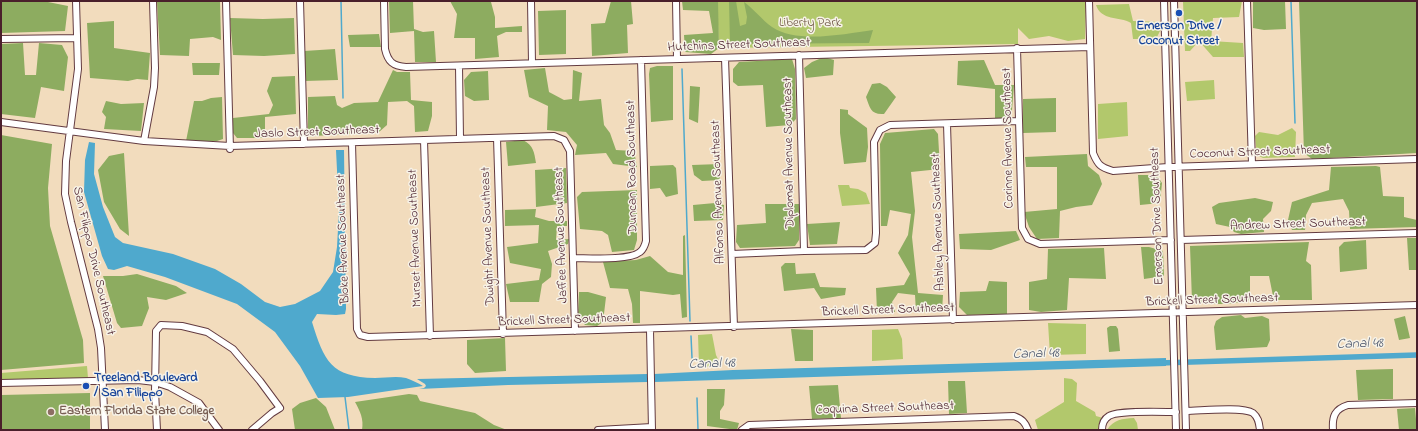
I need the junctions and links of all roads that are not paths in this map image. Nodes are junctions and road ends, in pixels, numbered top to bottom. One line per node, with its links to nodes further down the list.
1 (76, 1): 12 (street, San Filippo Drive Southeast)
2 (153, 1): 30 (street)
3 (226, 1): 33 (street)
4 (300, 1): 32 (street)
5 (384, 1): 21 (street, Hutchins Street Southeast)
6 (531, 1): 20 (street)
7 (676, 1): 17 (street)
8 (1090, 1): 14 (street)
9 (1164, 1): 36 (street, Emerson Drive Southeast)
10 (1174, 1): 37 (street, Emerson Drive Southeast)
11 (1247, 1): 35 (street)
12 (77, 38): 13 (street); 25 (street, San Filippo Drive Southeast)
13 (1, 39)
14 (1090, 47): 15 (street, Hutchins Street Southeast); 36 (street, Coconut Street Southeast)
15 (1017, 48): 16 (street, Hutchins Street Southeast); 22 (street, Corinne Avenue Southeast)
16 (799, 56): 18 (street, Hutchins Street Southeast); 41 (street, Diplomat Avenue Southeast)
17 (676, 58): 18 (street, Hutchins Street Southeast); 19 (street, Hutchins Street Southeast)
18 (725, 58): 42 (street, Alfonso Avenue Southeast)
19 (641, 60): 20 (street, Hutchins Street Southeast); 43 (street, Duncan Road Southeast)
20 (532, 63): 21 (street, Hutchins Street Southeast)
21 (459, 66): 26 (street)
22 (1019, 121): 24 (street); 39 (street, Corinne Avenue Southeast)
23 (1, 122): 25 (street, Jaslo Street Southeast)
24 (947, 124): 41 (street); 47 (street, Ashley Avenue Southeast)
25 (70, 132): 30 (street, Jaslo Street Southeast); 54 (street, San Filippo Drive Southeast)
26 (460, 138): 27 (street, Jaslo Street Southeast); 28 (street, Jaslo Street Southeast)
27 (497, 138): 29 (street, Jaslo Street Southeast); 51 (street, Dwight Avenue Southeast)
28 (424, 140): 31 (street, Jaslo Street Southeast); 53 (street, Murset Avenue Southeast)
29 (564, 140): 43 (street, Jaffee Avenue Southeast)
30 (144, 141): 33 (street, Jaslo Street Southeast)
31 (352, 143): 32 (street, Jaslo Street Southeast); 52 (street, Bloke Avenue Southeast)
32 (304, 144): 33 (street, Jaslo Street Southeast)
33 (230, 147)
34 (1417, 159): 35 (street, Coconut Street Southeast)
35 (1252, 164): 37 (street, Coconut Street Southeast)
36 (1168, 167): 37 (street, Coconut Street Southeast); 39 (street, Emerson Drive Southeast)
37 (1178, 167): 40 (street, Emerson Drive Southeast)
38 (1417, 232): 40 (street, Andrew Street Southeast)
39 (1170, 240): 46 (street, Emerson Drive Southeast)
40 (1181, 240): 45 (street, Emerson Drive Southeast)
41 (804, 250): 42 (street)
42 (732, 254): 48 (street, Alfonso Avenue Southeast)
43 (574, 258): 50 (street, Jaffee Avenue Southeast)
44 (1417, 305): 45 (street, Brickell Street Southeast)
45 (1182, 312): 46 (street, Brickell Street Southeast); 58 (street, Emerson Drive Southeast)
46 (1172, 313): 47 (street, Brickell Street Southeast); 59 (street, Emerson Drive Southeast)
47 (953, 320): 48 (street, Brickell Street Southeast)
48 (734, 327): 49 (street, Brickell Street Southeast)
49 (650, 330): 50 (street, Brickell Street Southeast); 60 (street)
50 (575, 331): 51 (street, Brickell Street Southeast)
51 (503, 334): 53 (street, Brickell Street Southeast)
52 (360, 335): 53 (street, Brickell Street Southeast)
53 (430, 336)
54 (103, 381): 55 (street); 56 (street); 61 (street, San Filippo Drive Southeast)
55 (155, 382): 62 (street); 63 (street); 64 (street)
56 (1, 383)
57 (1417, 403): 72 (street)
58 (1186, 411): 70 (street, Emerson Drive Southeast); 71 (street)
59 (1176, 412): 68 (street); 69 (street, Emerson Drive Southeast)
60 (652, 429): 65 (street)
61 (105, 430)
62 (157, 430)
63 (219, 430)
64 (252, 430)
65 (598, 430)
66 (742, 430): 67 (street, Coquina Street Southeast)
67 (1028, 430)
68 (1102, 430)
69 (1176, 430)
70 (1186, 430)
71 (1260, 430)
72 (1333, 430)

